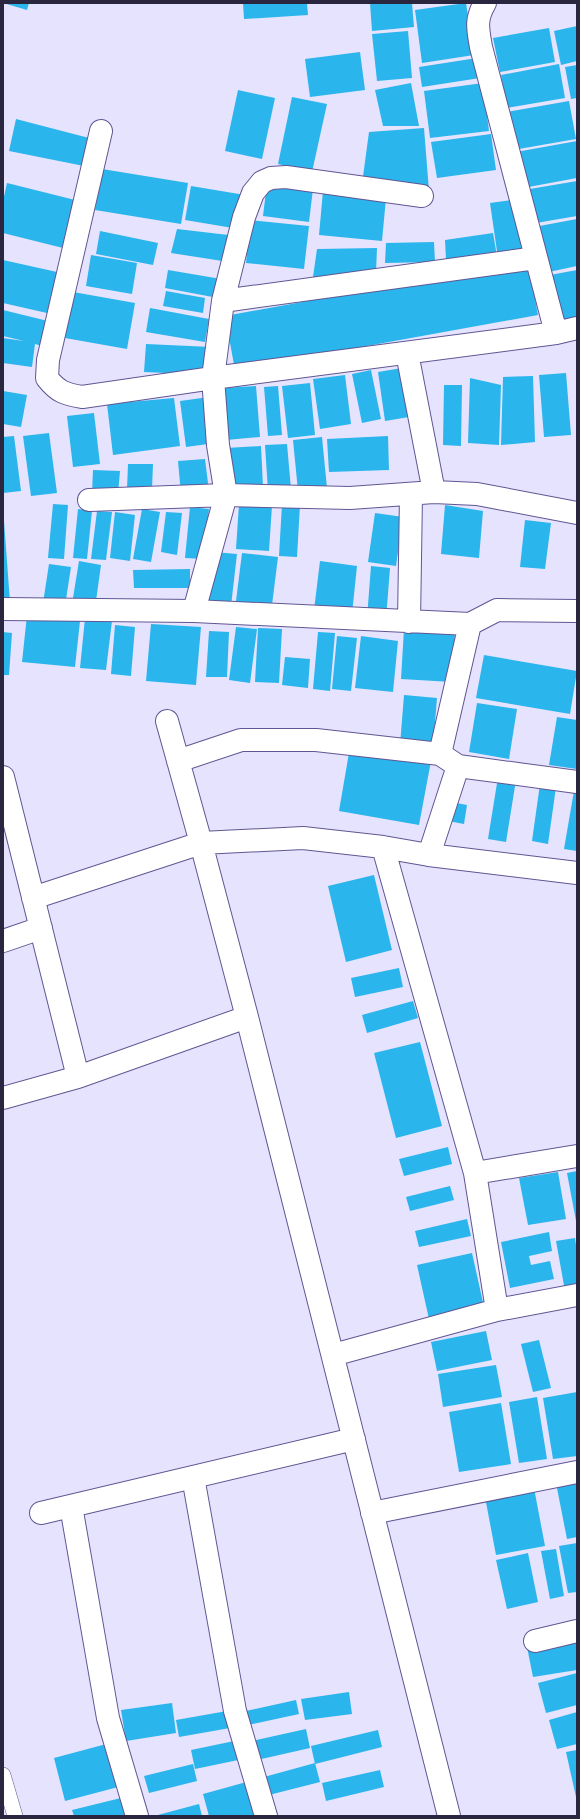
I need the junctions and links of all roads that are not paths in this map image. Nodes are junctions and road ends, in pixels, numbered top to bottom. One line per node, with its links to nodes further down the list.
1 (485, 3): 4 (street)
2 (101, 131): 9 (street)
3 (422, 196): 5 (street)
4 (536, 258): 5 (street); 7 (street)
5 (222, 301): 9 (street)
6 (577, 328): 7 (street)
7 (556, 333): 8 (street)
8 (407, 353): 9 (street); 10 (street)
9 (213, 378): 11 (street)
10 (434, 492): 12 (street); 14 (street)
11 (226, 495): 12 (street); 13 (street); 16 (street)
12 (411, 495): 18 (street)
13 (89, 500)
14 (577, 513)
15 (3, 609): 16 (street)
16 (194, 611): 18 (street)
17 (577, 611): 19 (street)
18 (409, 622): 19 (street)
19 (470, 624): 21 (street)
20 (167, 721): 22 (street)
21 (449, 760): 22 (street); 24 (street); 27 (street)
22 (178, 761): 25 (street)
23 (3, 777): 29 (street)
24 (577, 782)
25 (201, 843): 26 (street); 29 (street); 33 (street)
26 (383, 847): 27 (street); 37 (street)
27 (429, 855): 28 (street)
28 (577, 873)
29 (33, 898): 31 (street)
30 (3, 925): 31 (street)
31 (41, 928): 32 (street); 34 (street)
32 (3, 941)
33 (247, 1018): 34 (street); 40 (street)
34 (78, 1078): 35 (street)
35 (3, 1098)
36 (577, 1156): 37 (street)
37 (474, 1173): 39 (street)
38 (577, 1295): 39 (street)
39 (497, 1310): 40 (street)
40 (332, 1355): 41 (street)
41 (354, 1439): 43 (street); 46 (street)
42 (577, 1472): 46 (street)
43 (193, 1477): 44 (street); 52 (street)
44 (71, 1506): 45 (street); 51 (street)
45 (41, 1513)
46 (372, 1513): 53 (street)
47 (577, 1631): 48 (street)
48 (535, 1641)
49 (3, 1775): 50 (lane)
50 (15, 1816)
51 (137, 1816)
52 (266, 1816)
53 (449, 1816)

